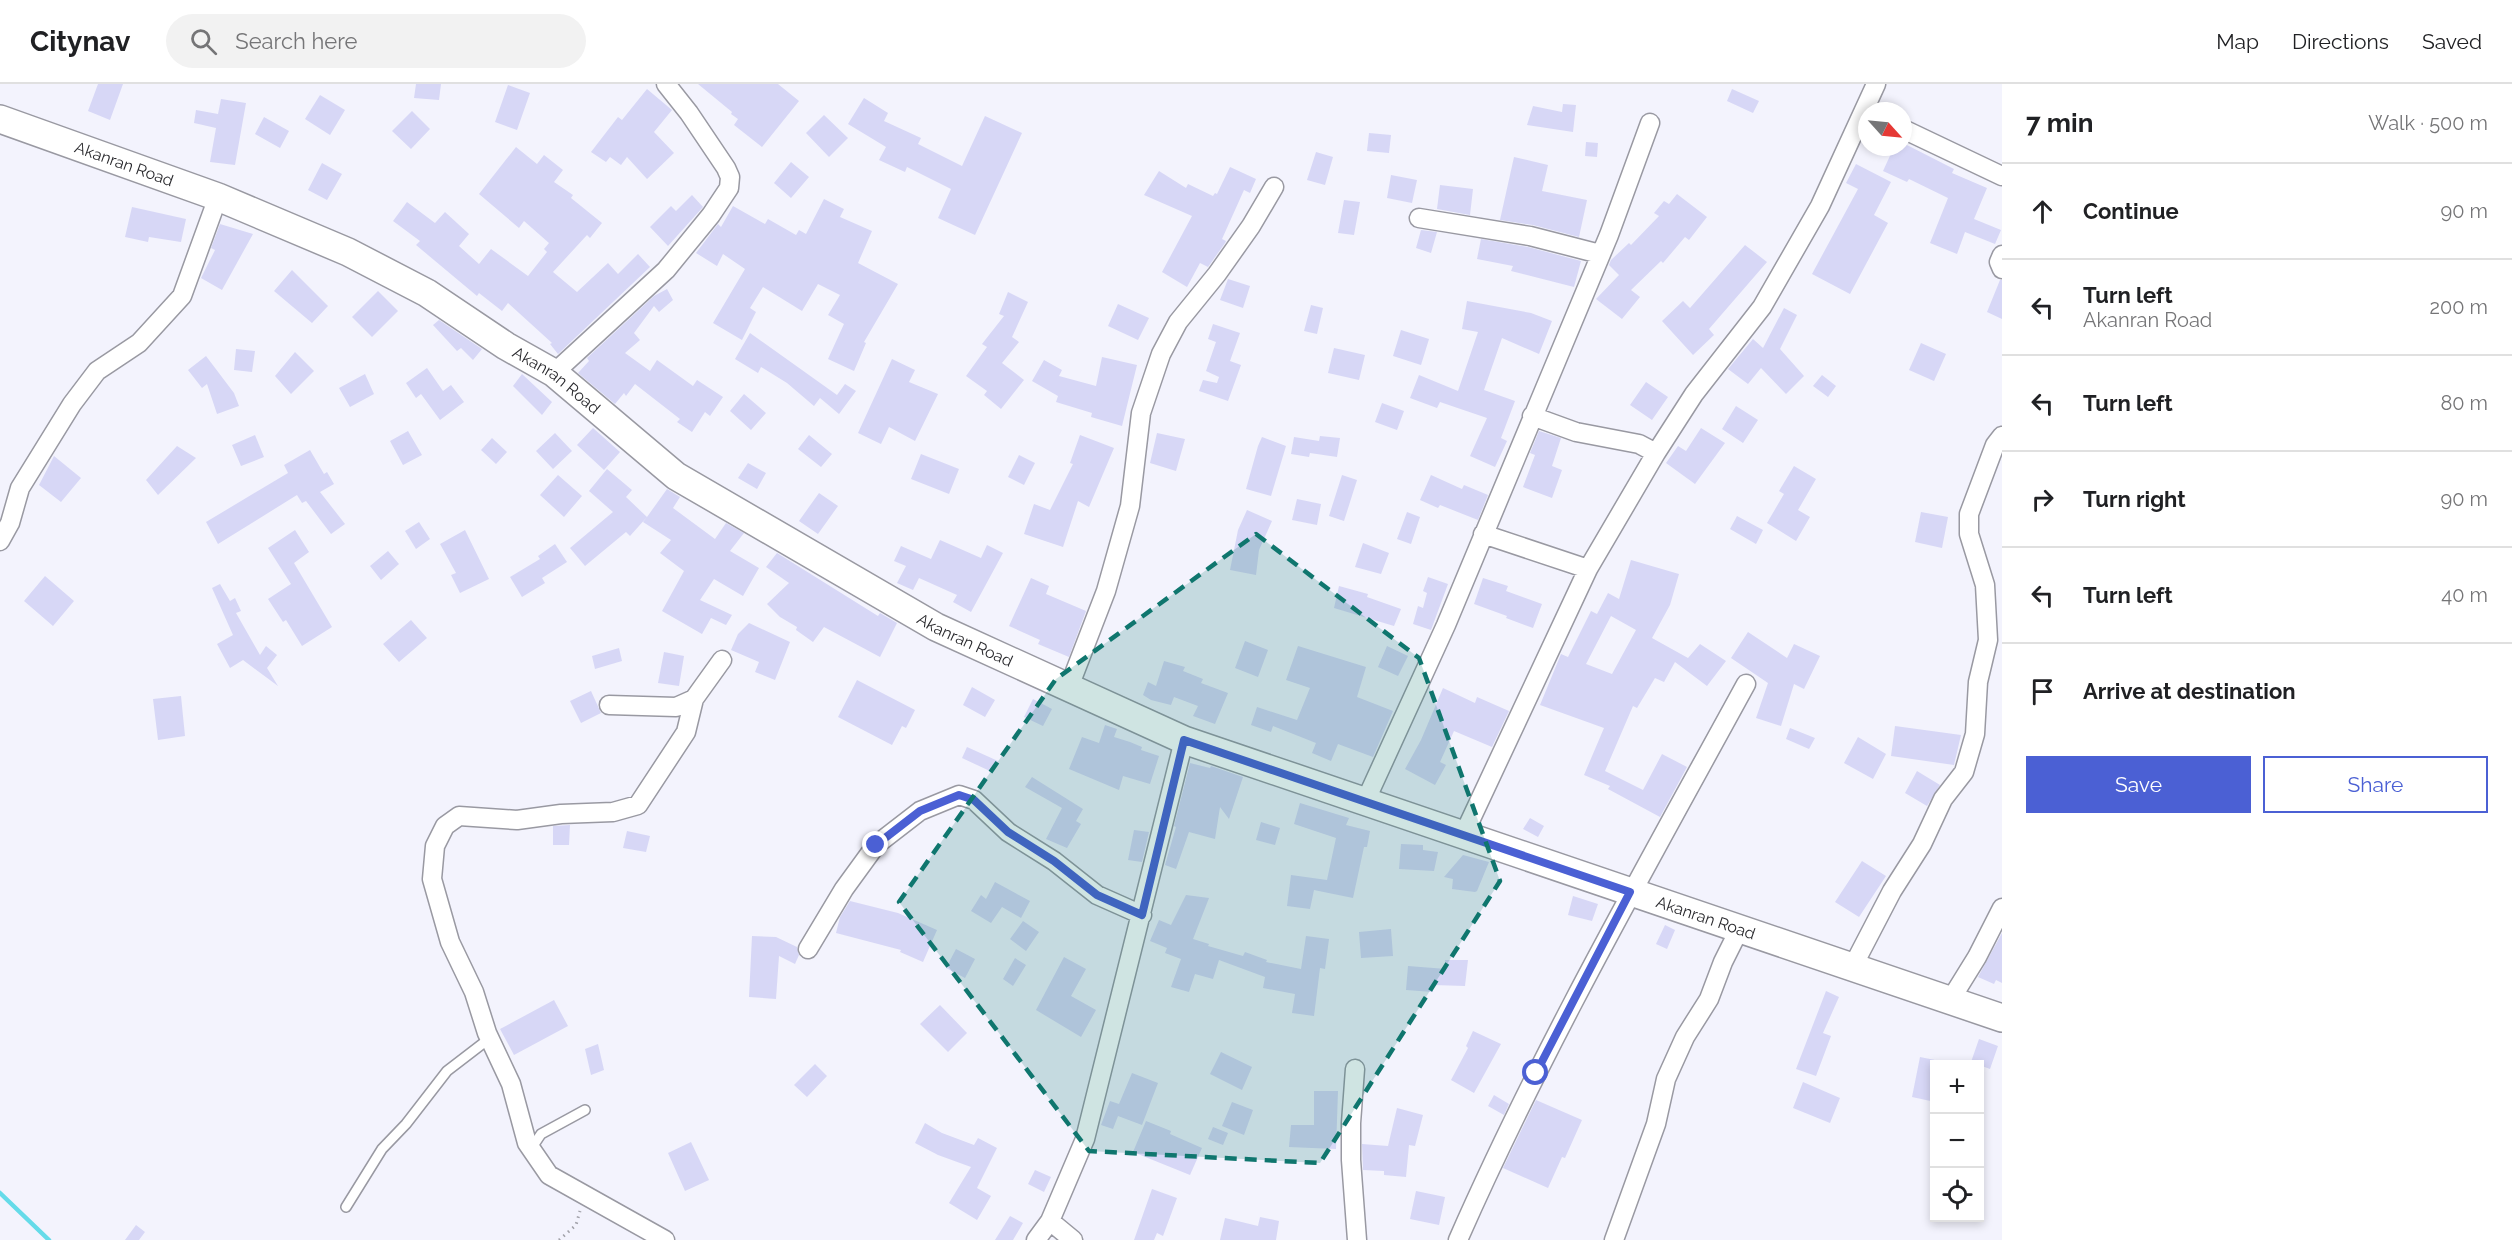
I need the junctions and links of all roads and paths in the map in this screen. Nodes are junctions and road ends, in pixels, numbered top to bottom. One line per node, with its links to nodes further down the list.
1 (666, 84): 15 (street)
2 (1876, 84): 3 (street)
3 (1869, 102)
4 (0, 119): 10 (main road, Akanran Road)
5 (1650, 123): 12 (street)
6 (1858, 128): 18 (street)
7 (1912, 133): 8 (street)
8 (2002, 176)
9 (1274, 187): 24 (street)
10 (218, 197): 15 (main road, Akanran Road); 20 (street)
11 (1419, 218): 12 (street)
12 (1600, 254): 16 (street)
13 (2002, 255): 14 (street)
14 (2002, 269)
15 (554, 373): 24 (main road, Akanran Road)
16 (1532, 416): 18 (street); 19 (street)
17 (2002, 436): 35 (street)
18 (1656, 453): 21 (street)
19 (1483, 534): 21 (street); 28 (street)
20 (0, 541)
21 (1588, 569): 29 (street)
22 (722, 660): 25 (street)
23 (1746, 684): 30 (street)
24 (1069, 687): 27 (main road, Akanran Road)
25 (694, 699): 26 (street); 38 (street)
26 (609, 705)
27 (1184, 740): 28 (main road, Akanran Road); 32 (street)
28 (1365, 802): 29 (main road, Akanran Road)
29 (1463, 836): 30 (main road, Akanran Road)
30 (1630, 892): 33 (main road, Akanran Road); 50 (street)
31 (2002, 908): 36 (street)
32 (1142, 915): 34 (street); 44 (street)
33 (1740, 928): 35 (main road, Akanran Road); 51 (street)
34 (808, 949)
35 (1853, 966): 36 (main road, Akanran Road)
36 (1951, 999): 37 (main road, Akanran Road)
37 (2002, 1018)
38 (490, 1038): 41 (street); 43 (lane)
39 (1355, 1069): 49 (street)
40 (585, 1110): 41 (lane)
41 (531, 1149): 42 (street)
42 (585, 1195): 45 (path); 46 (street)
43 (346, 1206)
44 (1050, 1221): 47 (street); 48 (street)
45 (559, 1240)
46 (665, 1240)
47 (1036, 1240)
48 (1073, 1240)
49 (1357, 1240)
50 (1458, 1240)
51 (1614, 1240)

